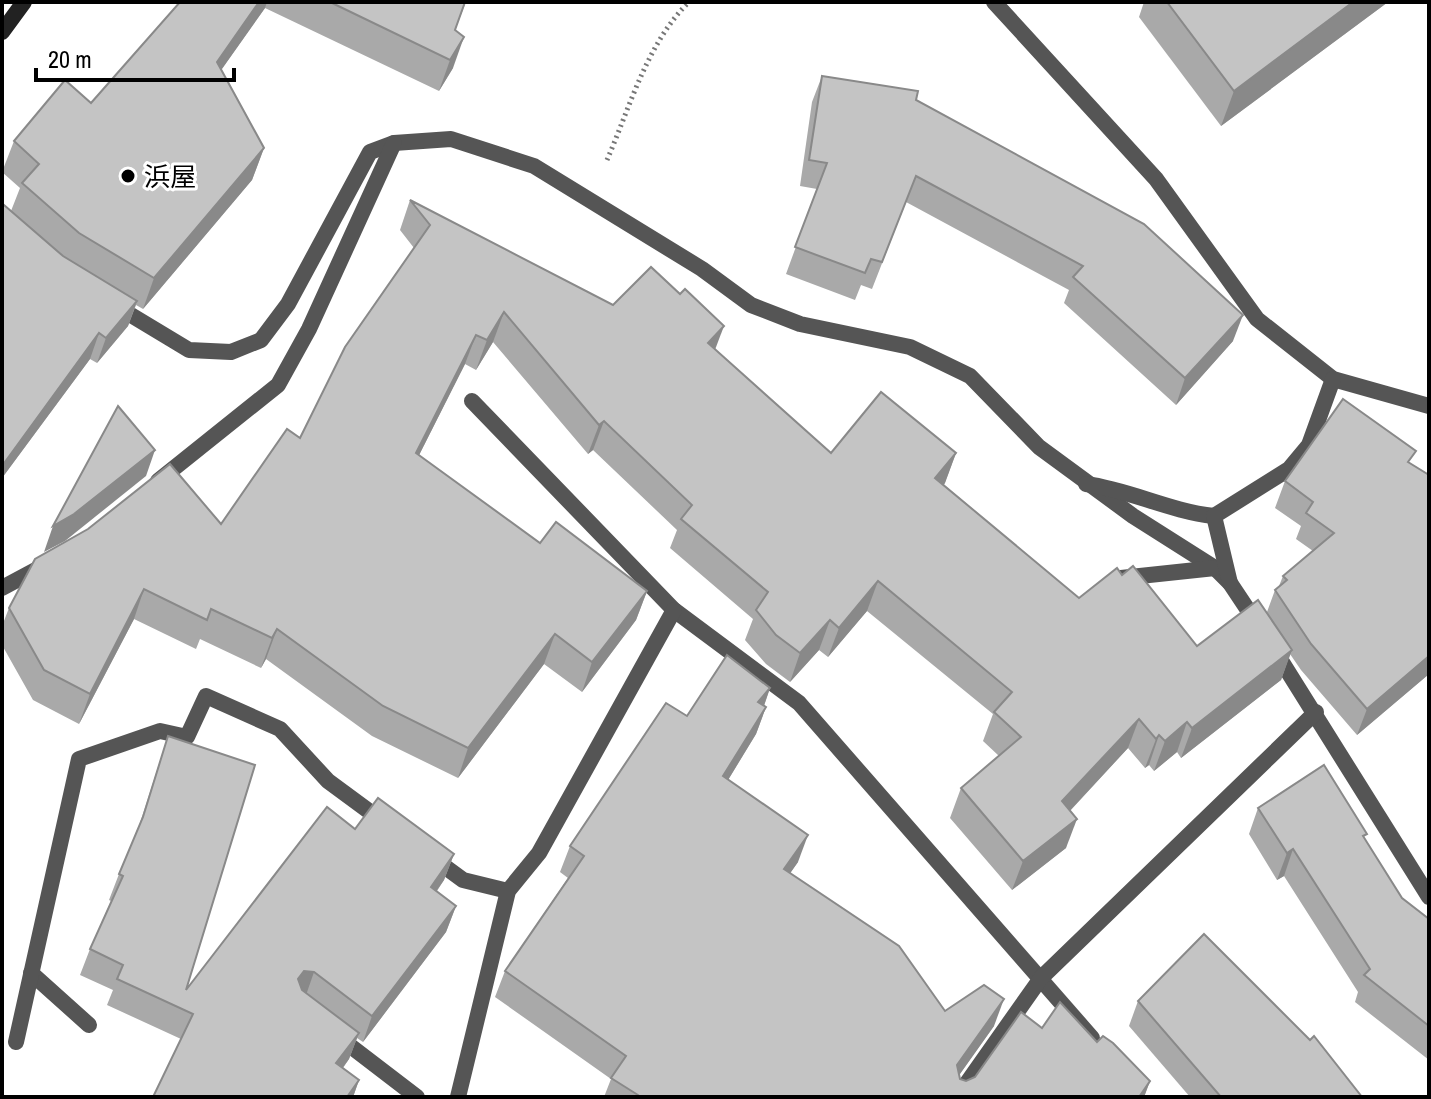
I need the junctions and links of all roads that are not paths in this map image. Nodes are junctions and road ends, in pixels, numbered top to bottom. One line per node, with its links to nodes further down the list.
1 (24, 2): 3 (main road)
2 (994, 2): 6 (street)
3 (2, 32)
4 (394, 143): 5 (street); 9 (street); 10 (street)
5 (100, 296)
6 (1333, 379): 8 (street); 11 (street)
7 (472, 401): 17 (street)
8 (1429, 406)
9 (1086, 484): 11 (street); 13 (street)
10 (142, 494)
11 (1214, 516): 15 (street)
12 (57, 558): 16 (street)
13 (1215, 568): 14 (street); 15 (street)
14 (1107, 579)
15 (1230, 583): 18 (street)
16 (2, 588)
17 (674, 610): 19 (street); 22 (street)
18 (1316, 712): 20 (street); 22 (street)
19 (508, 891): 21 (street); 27 (street)
20 (1429, 897)
21 (31, 973): 23 (street); 25 (street)
22 (1041, 978): 26 (street); 29 (street)
23 (89, 1025)
24 (323, 1025): 28 (street)
25 (16, 1042)
26 (1102, 1050)
27 (463, 1095)
28 (417, 1097)
29 (957, 1097)

